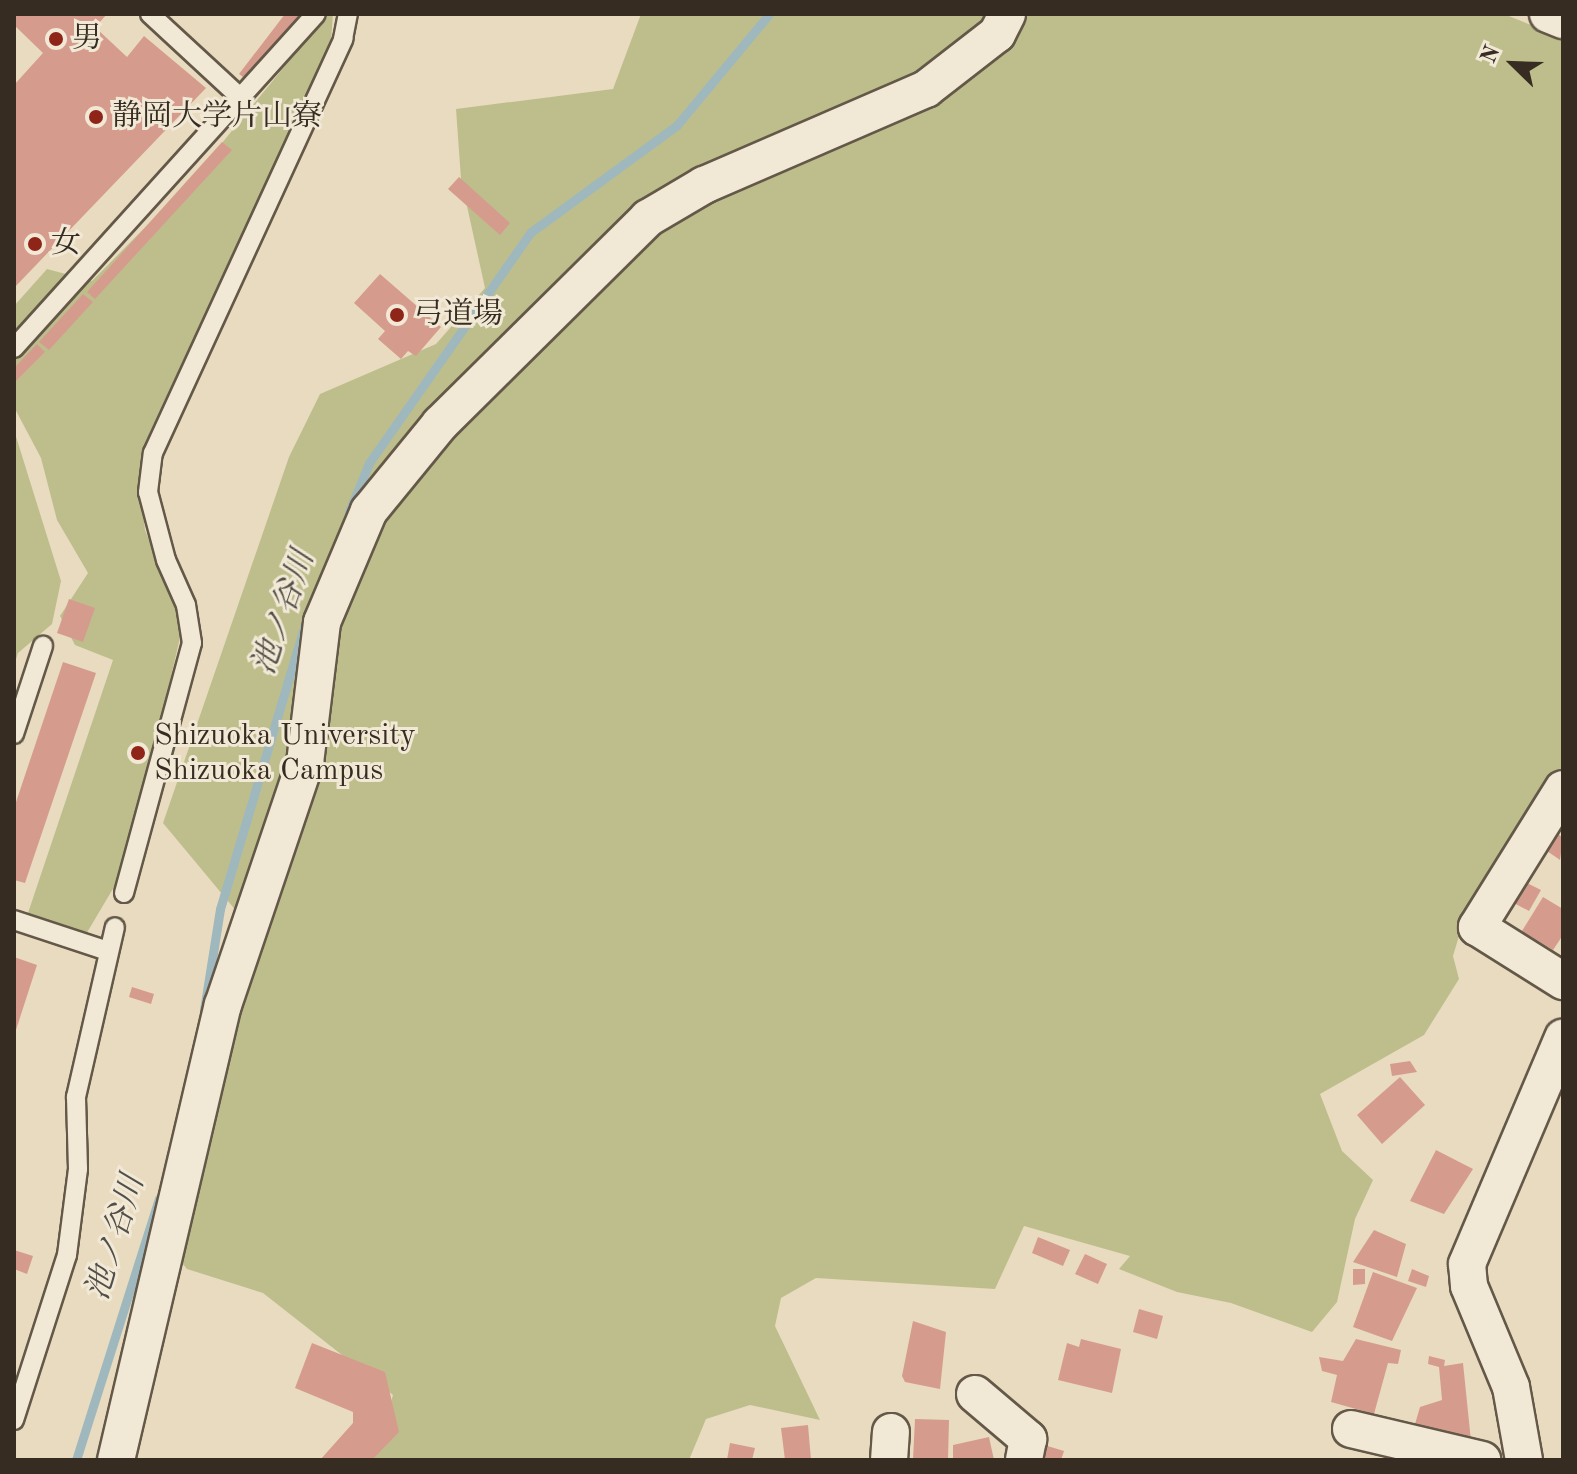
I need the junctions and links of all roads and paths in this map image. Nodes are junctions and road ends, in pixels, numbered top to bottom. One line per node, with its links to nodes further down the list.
1 (150, 14): 7 (lane)
2 (316, 14): 7 (lane)
3 (348, 14): 12 (lane)
4 (1007, 14): 21 (street)
5 (1548, 14): 6 (street)
6 (1563, 20)
7 (242, 99): 8 (lane)
8 (14, 348)
9 (43, 646): 10 (lane)
10 (14, 734)
11 (1563, 789): 16 (street)
12 (124, 893)
13 (14, 920): 15 (lane)
14 (115, 927): 15 (lane)
15 (108, 951): 19 (lane)
16 (1563, 981)
17 (1563, 1038): 24 (street)
18 (975, 1394): 22 (street)
19 (14, 1420)
20 (1351, 1429): 23 (street)
21 (116, 1460)
22 (1024, 1460)
23 (1482, 1460)
24 (1524, 1460)

